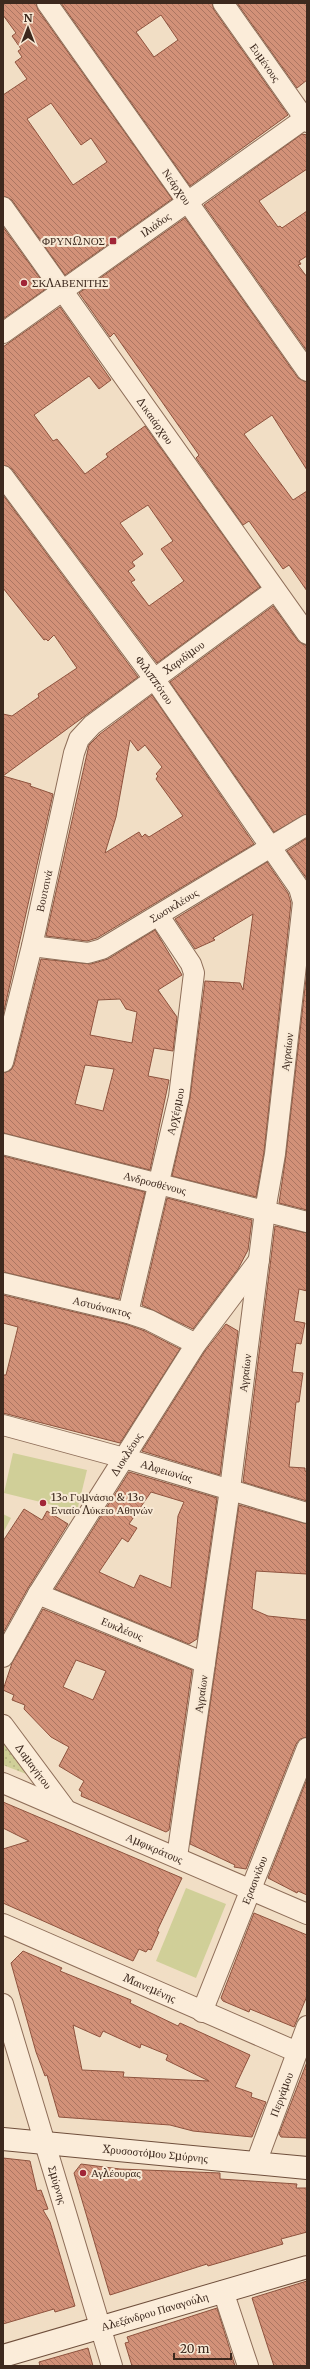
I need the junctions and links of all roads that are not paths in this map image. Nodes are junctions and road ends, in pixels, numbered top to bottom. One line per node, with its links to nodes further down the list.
1 (47, 3): 4 (street, Νεάρχου)
2 (223, 3): 3 (street, Ευμένους)
3 (306, 119): 4 (street, Ιλιάδος)
4 (188, 202): 6 (street, Ιλιάδος); 8 (street, Νεάρχου)
5 (3, 207): 6 (street, Δικαιάρχου)
6 (63, 291): 7 (street, Ιλιάδος); 10 (street, Δικαιάρχου)
7 (3, 333)
8 (307, 371)
9 (3, 476): 12 (street, Φιλιππότου)
10 (276, 590): 11 (street, Δικαιάρχου); 12 (street, Χαριδίμου)
11 (307, 634)
12 (155, 680): 13 (street, Χαριδίμου); 15 (street, Φιλιππότου)
13 (92, 725): 19 (street, Βουτσινά)
14 (307, 825): 15 (street, Σωσικλέους)
15 (271, 848): 16 (street, Φιλιππότου); 17 (street, Σωσικλέους)
16 (299, 888): 18 (street, Αγραίων)
17 (159, 916): 19 (street, Σωσικλέους); 22 (street, Αρχέρμου)
18 (304, 942): 23 (street, Αγραίων)
19 (32, 946): 20 (street, Βουτσινά)
20 (3, 1062)
21 (3, 1144): 22 (street, Ανδροσθένους)
22 (159, 1184): 23 (street, Ανδροσθένους); 27 (street, Αρχέρμου)
23 (265, 1211): 24 (street, Ανδροσθένους); 25 (street, Αγραίων)
24 (307, 1222)
25 (260, 1259): 28 (street, Διοκλέους); 31 (street, Αγραίων)
26 (3, 1283): 27 (street, Αστυάνακτος)
27 (128, 1313): 28 (street, Αστυάνακτος)
28 (196, 1344): 30 (street, Διοκλέους)
29 (3, 1425): 30 (street, Αλφειωνίας)
30 (124, 1458): 31 (street, Αλφειωνίας); 33 (street, Διοκλέους)
31 (230, 1488): 32 (street, Αλφειωνίας); 35 (street, Αγραίων)
32 (307, 1513)
33 (38, 1594): 34 (street, Διοκλέους); 35 (street, Ευκλέους)
34 (3, 1657)
35 (205, 1663): 40 (street, Αγραίων)
36 (3, 1725): 39 (street, Δαμαγήτου)
37 (307, 1748): 41 (street, Ερασινίδου)
38 (3, 1783): 39 (street, Αμφικράτους)
39 (64, 1807): 40 (street, Αμφικράτους)
40 (177, 1857): 41 (street, Αμφικράτους)
41 (251, 1889): 42 (street, Αμφικράτους); 45 (street, Ερασινίδου)
42 (307, 1914)
43 (3, 1924): 45 (street, Μαινεμένης)
44 (3, 2004): 49 (street, Σμύρνης)
45 (202, 2012): 47 (street, Μαινεμένης)
46 (307, 2026): 47 (street, Περγάμου)
47 (297, 2052): 50 (street, Περγάμου)
48 (3, 2139): 49 (street, Χρυσοστόμου Σμύρνης)
49 (45, 2143): 50 (street, Χρυσοστόμου Σμύρνης); 54 (street, Σμύρνης)
50 (256, 2163): 51 (street, Χρυσοστόμου Σμύρνης)
51 (307, 2168)
52 (307, 2267): 53 (street, Αλεξάνδρου Παναγούλη)
53 (223, 2291): 54 (street, Αλεξάνδρου Παναγούλη); 57 (street)
54 (100, 2327): 55 (street, Αλεξάνδρου Παναγούλη); 56 (street, Σμύρνης)
55 (3, 2356)
56 (112, 2366)
57 (248, 2366)

